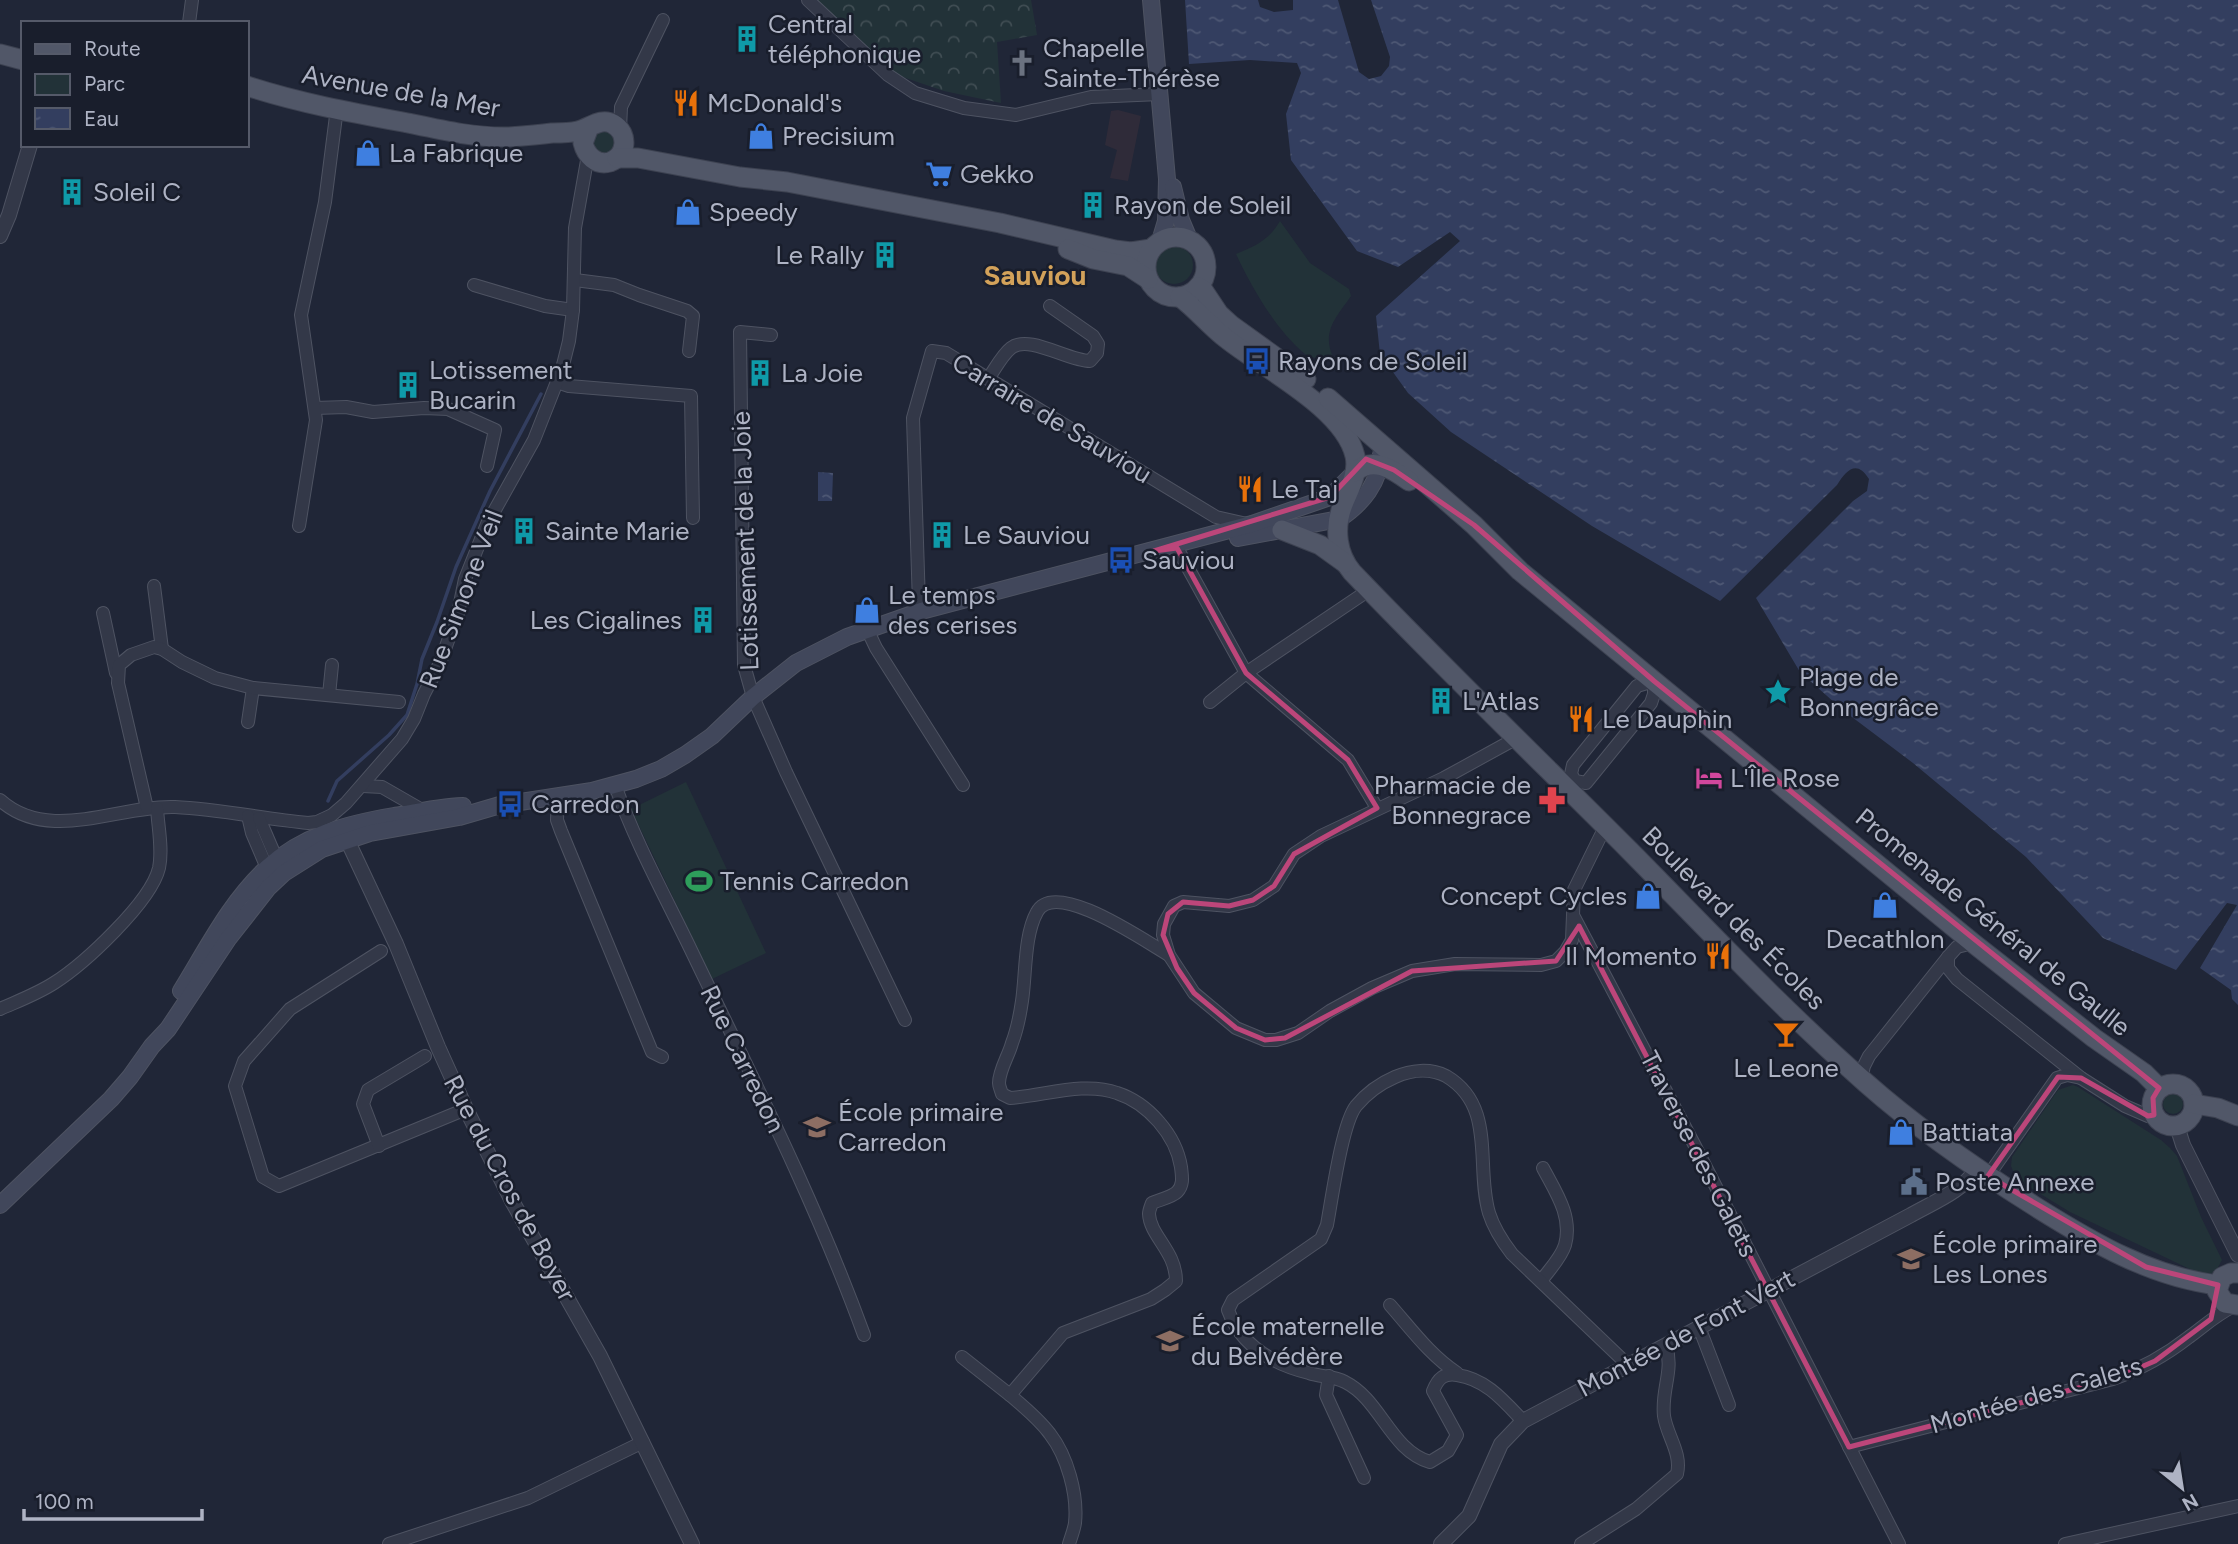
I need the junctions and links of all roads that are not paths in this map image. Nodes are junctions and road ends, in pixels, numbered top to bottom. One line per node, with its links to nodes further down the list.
1 (192, 0): 5 (street)
2 (808, 0): 11 (street)
3 (1151, 0): 11 (main road)
4 (663, 20): 14 (street)
5 (189, 21)
6 (0, 47): 7 (main road)
7 (21, 47)
8 (0, 54): 9 (main road)
9 (21, 59)
10 (248, 86): 14 (main road, Avenue de la Mer)
11 (1160, 94): 15 (main road)
12 (248, 96): 13 (main road, Avenue de la Mer)
13 (336, 116): 17 (main road, Avenue de la Mer); 33 (street)
14 (610, 135): 17 (main road); 17 (main road, Avenue de la Mer); 18 (main road, Avenue de la Mer)
15 (1164, 140): 20 (main road); 21 (main road)
16 (29, 147): 19 (street)
17 (587, 153): 23 (street, Rue Simone Veil)
18 (982, 221): 21 (main road, Avenue de la Mer); 22 (main road, Avenue de la Mer)
19 (0, 236)
20 (1189, 239): 21 (main road); 25 (main road)
21 (1155, 245): 22 (main road)
22 (1148, 279): 26 (main road)
23 (575, 280): 28 (street, Rue Simone Veil); 30 (street)
24 (474, 285): 28 (street)
25 (1198, 287): 26 (main road); 34 (main road)
26 (1180, 297): 37 (main road)
27 (1050, 306): 31 (street)
28 (573, 310): 32 (street, Rue Simone Veil)
29 (771, 334): 61 (street, Lotissement de la Joie)
30 (690, 351)
31 (988, 379): 38 (street, Carraire de Sauviou); 51 (street, Carraire de Sauviou)
32 (557, 382): 39 (street); 68 (street, Rue Simone Veil)
33 (315, 408): 36 (street); 43 (street)
34 (1381, 444): 35 (main road); 42 (main road, Promenade Général de Gaulle)
35 (1380, 464): 37 (main road); 40 (main road); 42 (main road, Promenade Général de Gaulle)
36 (487, 466)
37 (1355, 472): 40 (main road); 41 (main road)
38 (1216, 517): 41 (street, Carraire de Sauviou); 45 (street)
39 (693, 518)
40 (1339, 519): 44 (main road); 48 (main road)
41 (1252, 524): 45 (main road)
42 (1474, 525): 57 (main road, Promenade Général de Gaulle)
43 (299, 526)
44 (1282, 530): 46 (main road); 48 (main road, Boulevard des Écoles)
45 (1210, 536): 47 (main road)
46 (1177, 548): 47 (main road); 56 (street)
47 (1154, 551): 51 (main road)
48 (1345, 563): 50 (main road, Boulevard des Écoles)
49 (154, 586): 54 (street)
50 (1369, 590): 56 (street); 65 (main road, Boulevard des Écoles)
51 (922, 611): 53 (main road)
52 (103, 613): 58 (street)
53 (867, 629): 61 (main road); 67 (street)
54 (162, 649): 58 (street); 59 (street)
55 (332, 665): 60 (street)
56 (1246, 673): 63 (street); 74 (street)
57 (1654, 681): 69 (street); 69 (street); 83 (main road, Promenade Général de Gaulle)
58 (118, 683): 73 (street)
59 (253, 688): 60 (street); 64 (street)
60 (329, 695): 62 (street)
61 (753, 697): 66 (main road); 88 (street)
62 (399, 702)
63 (1210, 702)
64 (248, 722)
65 (1515, 739): 69 (main road, Boulevard des Écoles); 74 (street)
66 (615, 785): 70 (main road); 110 (street, Rue Carredon)
67 (963, 785)
68 (363, 786): 75 (street); 76 (street, Rue Simone Veil)
69 (1571, 786): 77 (main road, Boulevard des Écoles)
70 (551, 798): 72 (main road); 91 (street)
71 (0, 800): 73 (street, Rue Simone Veil)
72 (500, 805): 75 (main road); 78 (main road)
73 (152, 808): 76 (street, Rue Simone Veil); 87 (street)
74 (1377, 808): 85 (street)
75 (422, 810): 78 (main road)
76 (253, 817): 80 (street)
77 (1605, 827): 82 (street); 93 (main road, Boulevard des Écoles)
78 (344, 833): 79 (main road); 80 (main road); 96 (street, Rue du Cros de Boyer)
79 (301, 861): 80 (street); 81 (main road)
80 (273, 866): 81 (street); 89 (main road)
81 (268, 888): 89 (main road)
82 (1573, 915): 85 (street); 106 (street, Traverse des Galets)
83 (1973, 943): 86 (street); 94 (main road, Promenade Général de Gaulle)
84 (381, 951): 100 (street)
85 (1169, 955): 116 (street)
86 (1948, 957): 92 (street); 93 (street)
87 (0, 1009)
88 (905, 1020)
89 (152, 1045): 103 (main road)
90 (425, 1056): 100 (street)
91 (662, 1057)
92 (2081, 1078): 97 (street); 102 (street, Montée de Font Vert)
93 (1861, 1079): 102 (main road, Boulevard des Écoles)
94 (2159, 1088): 95 (main road); 97 (main road)
95 (2194, 1104): 98 (main road); 99 (main road)
96 (466, 1109): 100 (street); 119 (street, Rue du Cros de Boyer)
97 (2154, 1115): 99 (main road)
98 (2238, 1116)
99 (2177, 1126): 104 (street)
100 (379, 1146)
101 (1543, 1168): 105 (street)
102 (1982, 1173): 106 (street, Montée de Font Vert); 107 (main road, Boulevard des Écoles)
103 (0, 1205)
104 (2237, 1253): 107 (street)
105 (1541, 1282): 113 (street); 114 (street)
106 (1768, 1290): 109 (street, Montée de Font Vert); 120 (street, Traverse des Galets)
107 (2231, 1294): 120 (street, Montée des Galets)
108 (1390, 1305): 115 (street)
109 (1699, 1327): 111 (street, Montée de Font Vert); 117 (street)
110 (864, 1335)
111 (1666, 1345): 113 (street, Montée de Font Vert); 127 (street)
112 (962, 1357): 116 (street)
113 (1628, 1365): 118 (street, Montée de Font Vert)
114 (1329, 1376): 115 (street); 121 (street)
115 (1461, 1376): 118 (street)
116 (1010, 1395): 125 (street)
117 (1729, 1405)
118 (1523, 1422): 126 (street, Montée de Font Vert)
119 (643, 1442): 123 (street); 124 (street, Rue du Cros de Boyer)
120 (1849, 1447): 128 (street, Traverse des Galets)
121 (1364, 1478)
122 (2238, 1506): 129 (street)
123 (389, 1544)
124 (692, 1544)
125 (1069, 1544)
126 (1441, 1544)
127 (1581, 1544)
128 (1899, 1544)
129 (2065, 1544)

